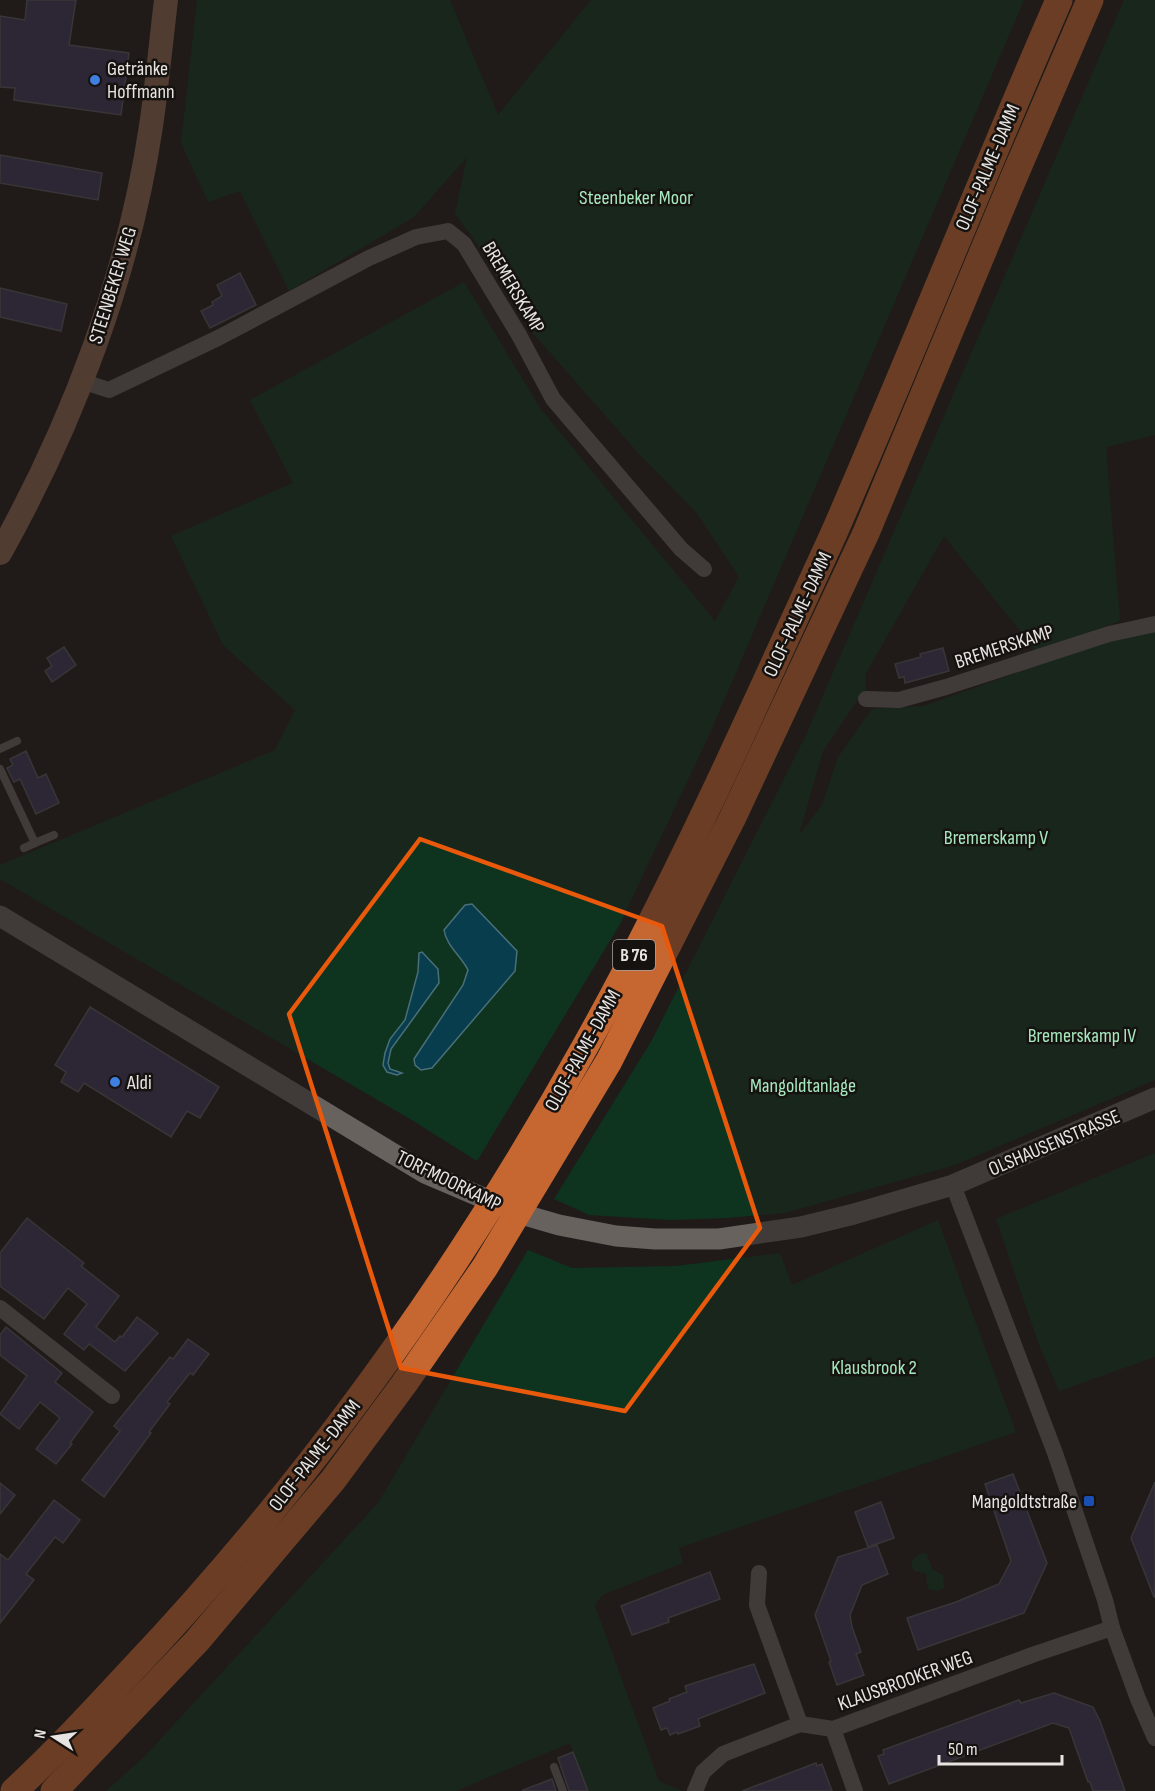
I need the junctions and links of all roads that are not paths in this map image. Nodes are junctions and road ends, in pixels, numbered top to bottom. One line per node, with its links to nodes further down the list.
1 (166, 0): 4 (main road, STEENBEKER WEG)
2 (1059, 0): 26 (highway, OLOF-PALME-DAMM / B 76)
3 (1090, 0): 27 (highway, OLOF-PALME-DAMM / B 76)
4 (81, 381): 5 (main road, STEENBEKER WEG); 6 (street, BREMERSKAMP)
5 (0, 553)
6 (704, 569)
7 (1155, 624): 8 (street, BREMERSKAMP)
8 (866, 699)
9 (16, 741): 10 (lane)
10 (0, 748)
11 (0, 769): 13 (lane)
12 (54, 836): 13 (lane)
13 (35, 843): 14 (lane)
14 (24, 848)
15 (0, 916): 17 (street, TORFMOORKAMP)
16 (1155, 1098): 17 (street, OLSHAUSENSTRASSE)
17 (953, 1185): 21 (street)
18 (0, 1308): 19 (street)
19 (112, 1396)
20 (759, 1573): 22 (street)
21 (1112, 1628): 23 (street, KLAUSBROOKER WEG); 24 (street)
22 (800, 1724): 23 (street, KLAUSBROOKER WEG); 29 (street)
23 (832, 1729): 30 (street)
24 (1155, 1738)
25 (554, 1767): 28 (lane)
26 (14, 1791)
27 (54, 1791)
28 (563, 1791)
29 (694, 1791)
30 (855, 1791)

